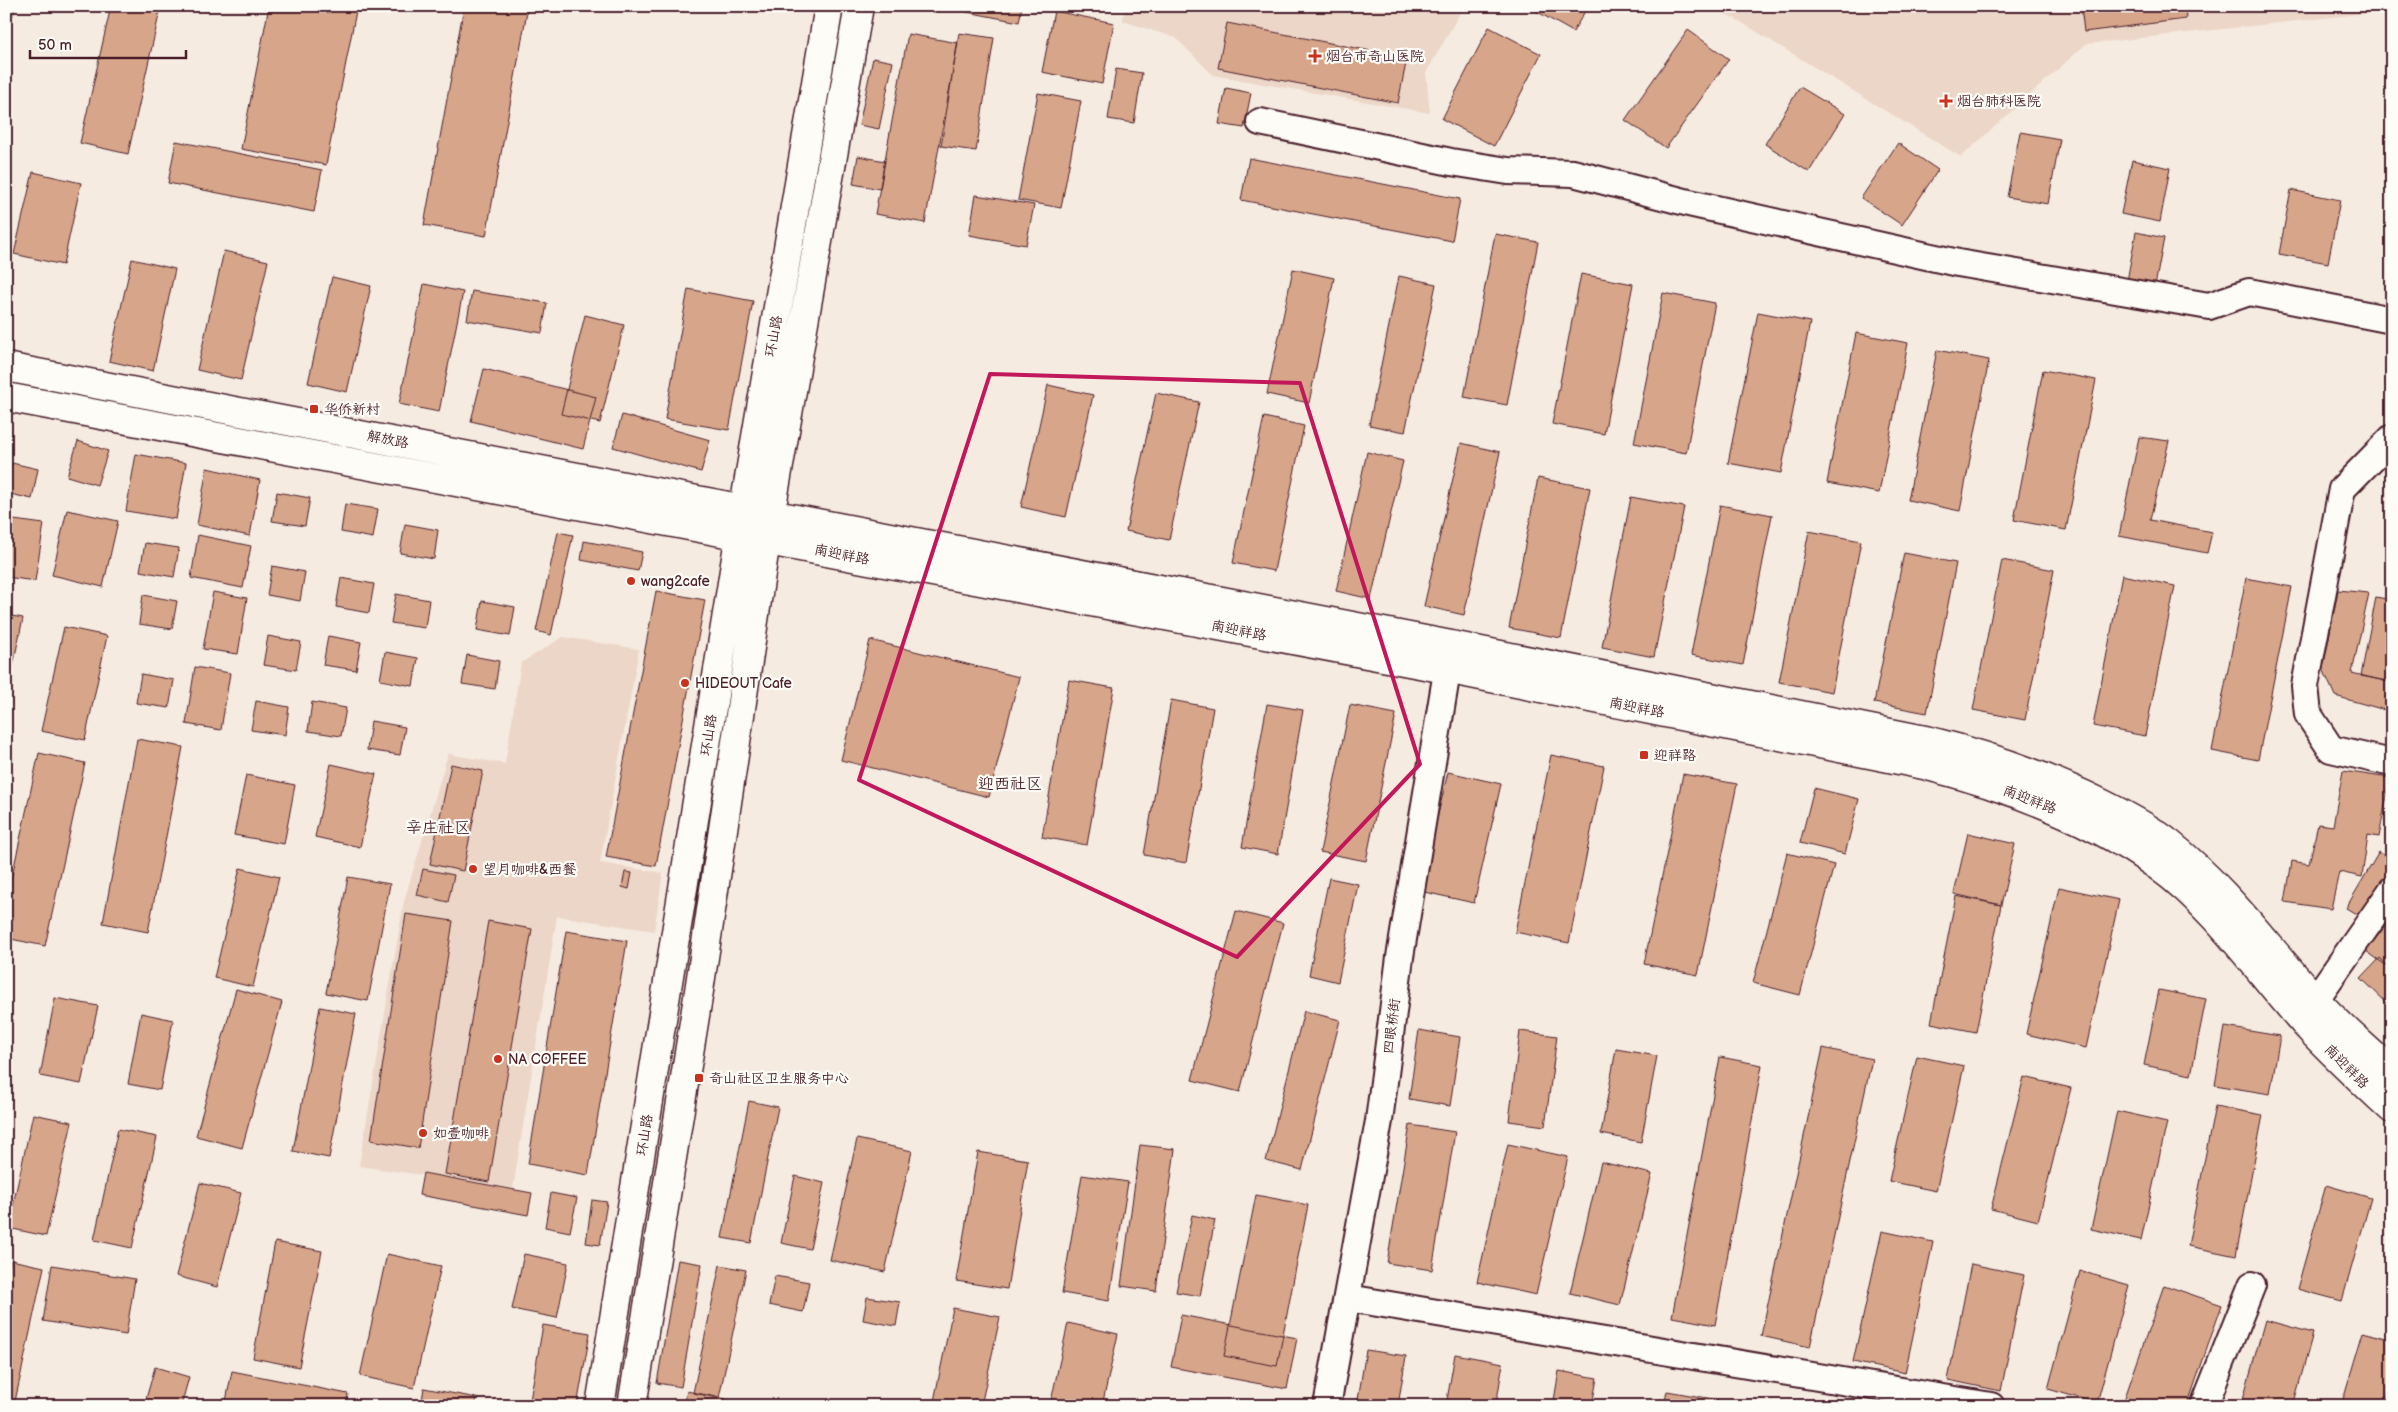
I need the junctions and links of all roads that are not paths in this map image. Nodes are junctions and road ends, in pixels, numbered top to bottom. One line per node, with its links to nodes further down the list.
1 (829, 6): 8 (main road, 环山路)
2 (859, 6): 8 (main road, 环山路)
3 (1260, 122): 4 (street)
4 (2392, 320)
5 (6, 367): 8 (main road, 解放路)
6 (6, 397): 9 (main road)
7 (2392, 438): 11 (street)
8 (757, 510): 9 (main road, 环山路); 10 (main road, 南迎祥路)
9 (753, 538): 10 (main road, 南迎祥路); 19 (main road, 环山路); 20 (main road, 环山路)
10 (1449, 657): 13 (main road, 南迎祥路); 14 (main road, 南迎祥路); 18 (street, 四眼桥街)
11 (2392, 763)
12 (2392, 890): 13 (street)
13 (2315, 1000): 14 (street); 15 (main road, 南迎祥路)
14 (2306, 1025): 16 (main road, 南迎祥路)
15 (2392, 1072)
16 (2392, 1109)
17 (2252, 1285): 23 (street)
18 (1348, 1298): 21 (street, 四眼桥街); 22 (street)
19 (600, 1406)
20 (632, 1406)
21 (1327, 1406)
22 (1991, 1406)
23 (2204, 1406)

